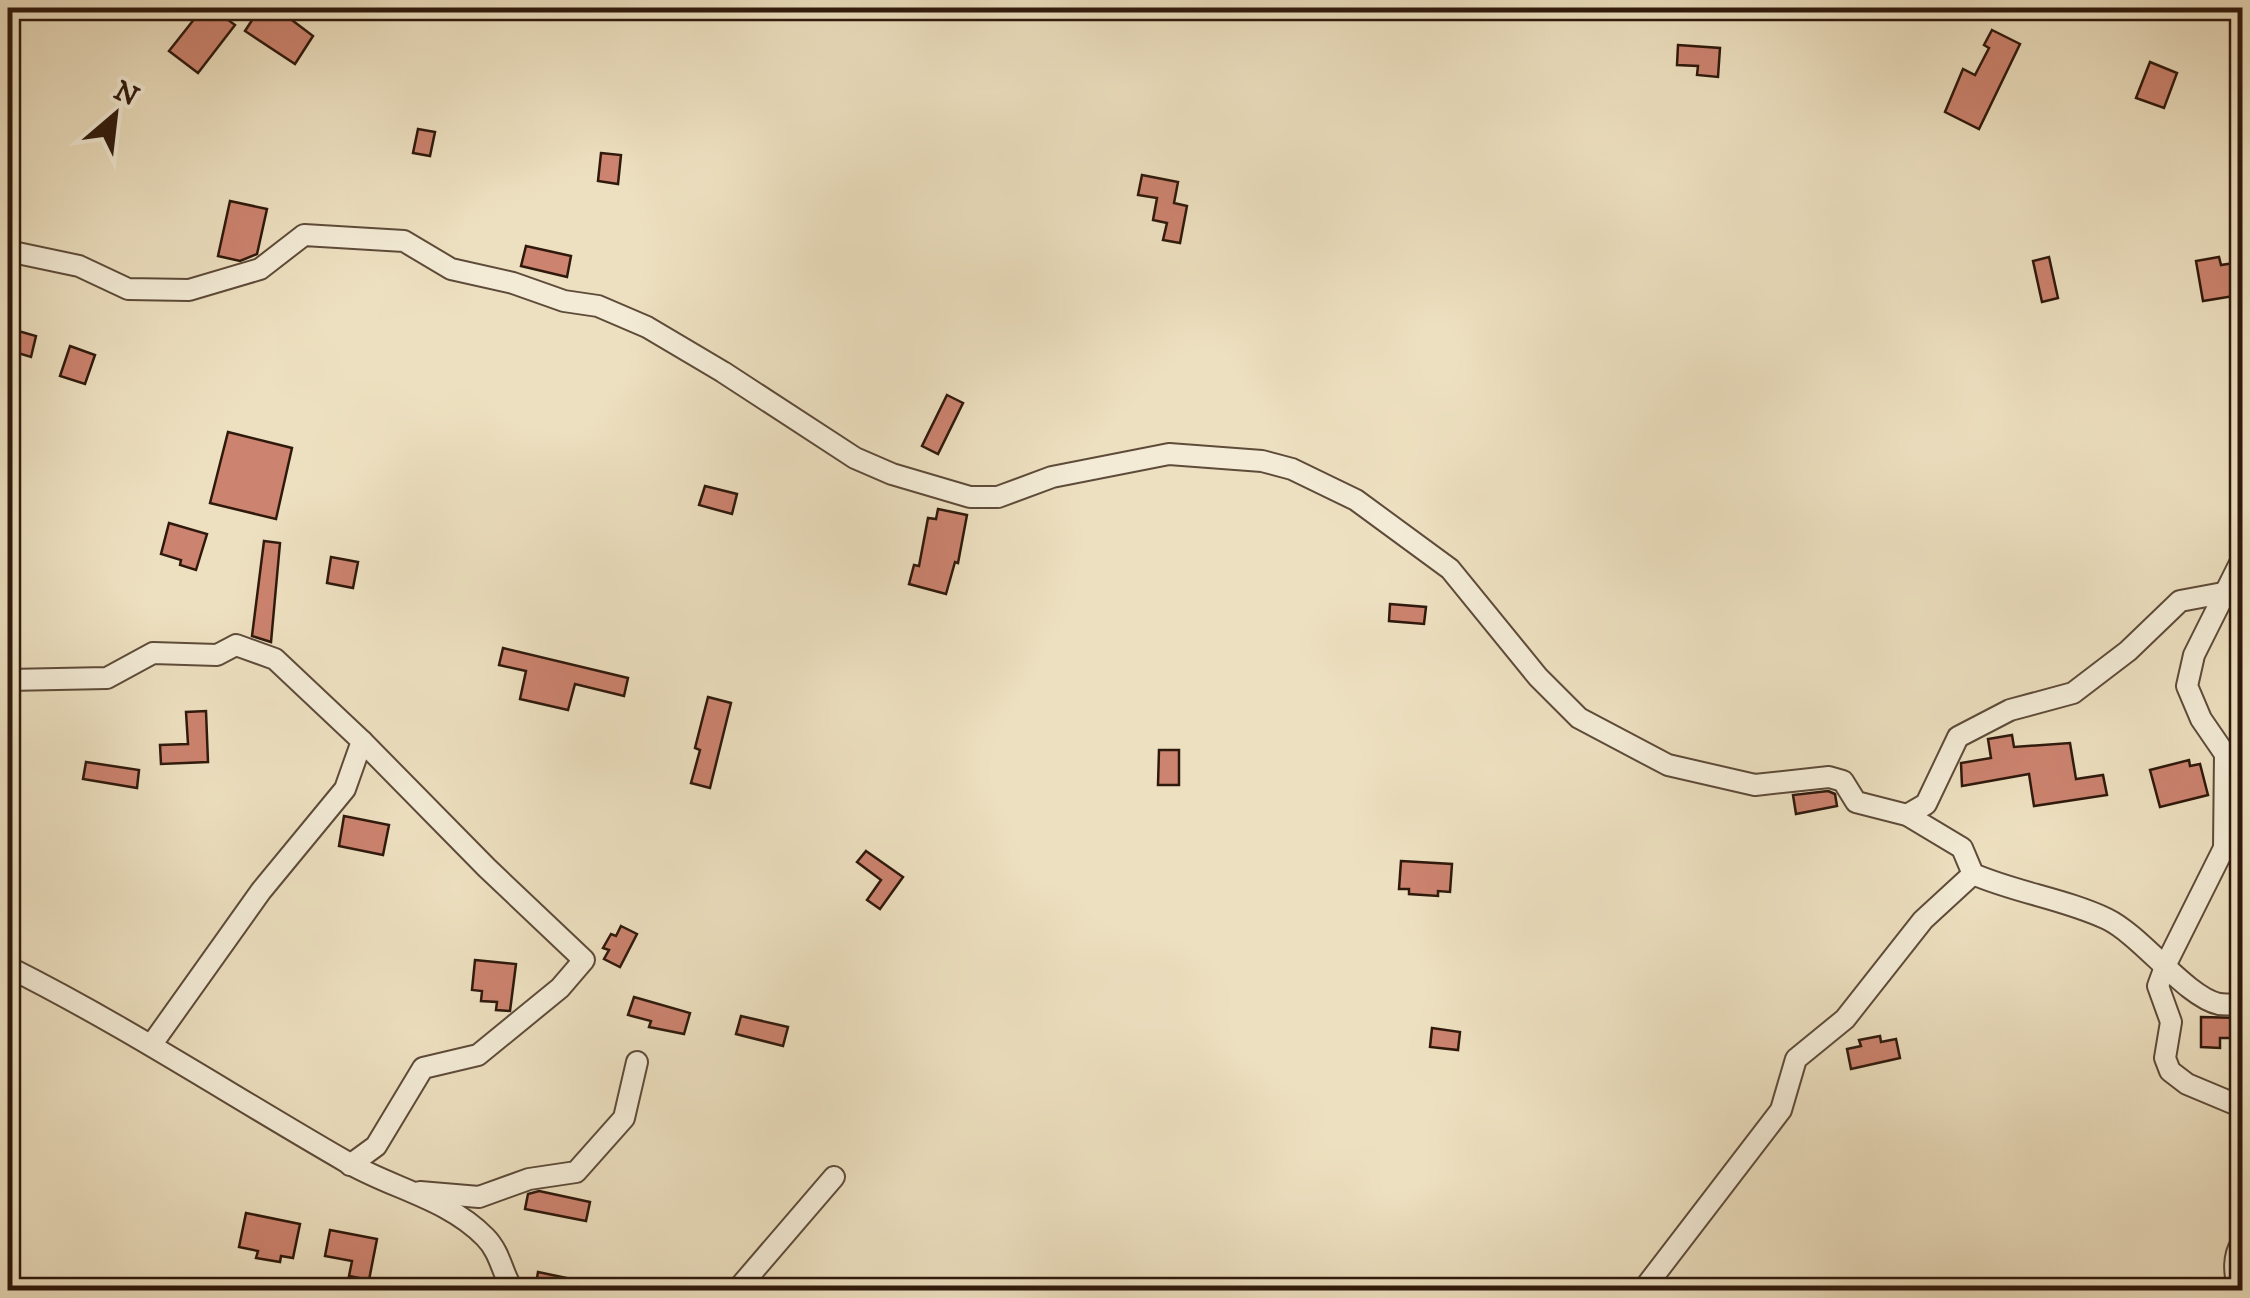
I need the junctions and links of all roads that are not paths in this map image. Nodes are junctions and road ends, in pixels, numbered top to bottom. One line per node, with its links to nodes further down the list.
1 (8, 251): 6 (street)
2 (2242, 559): 3 (street)
3 (2223, 593): 6 (street); 8 (street)
4 (8, 680): 5 (street)
5 (362, 741): 11 (street); 14 (street)
6 (1907, 815): 7 (street)
7 (1973, 874): 8 (street); 20 (street)
8 (2166, 964): 10 (street); 13 (street)
9 (8, 966): 11 (street)
10 (2242, 1004)
11 (152, 1044): 14 (street)
12 (637, 1062): 16 (street)
13 (2242, 1107)
14 (350, 1164): 16 (street)
15 (834, 1177): 19 (street)
16 (413, 1191): 18 (street)
17 (2242, 1242): 21 (street)
18 (513, 1290)
19 (737, 1290)
20 (1644, 1290)
21 (2238, 1290)

